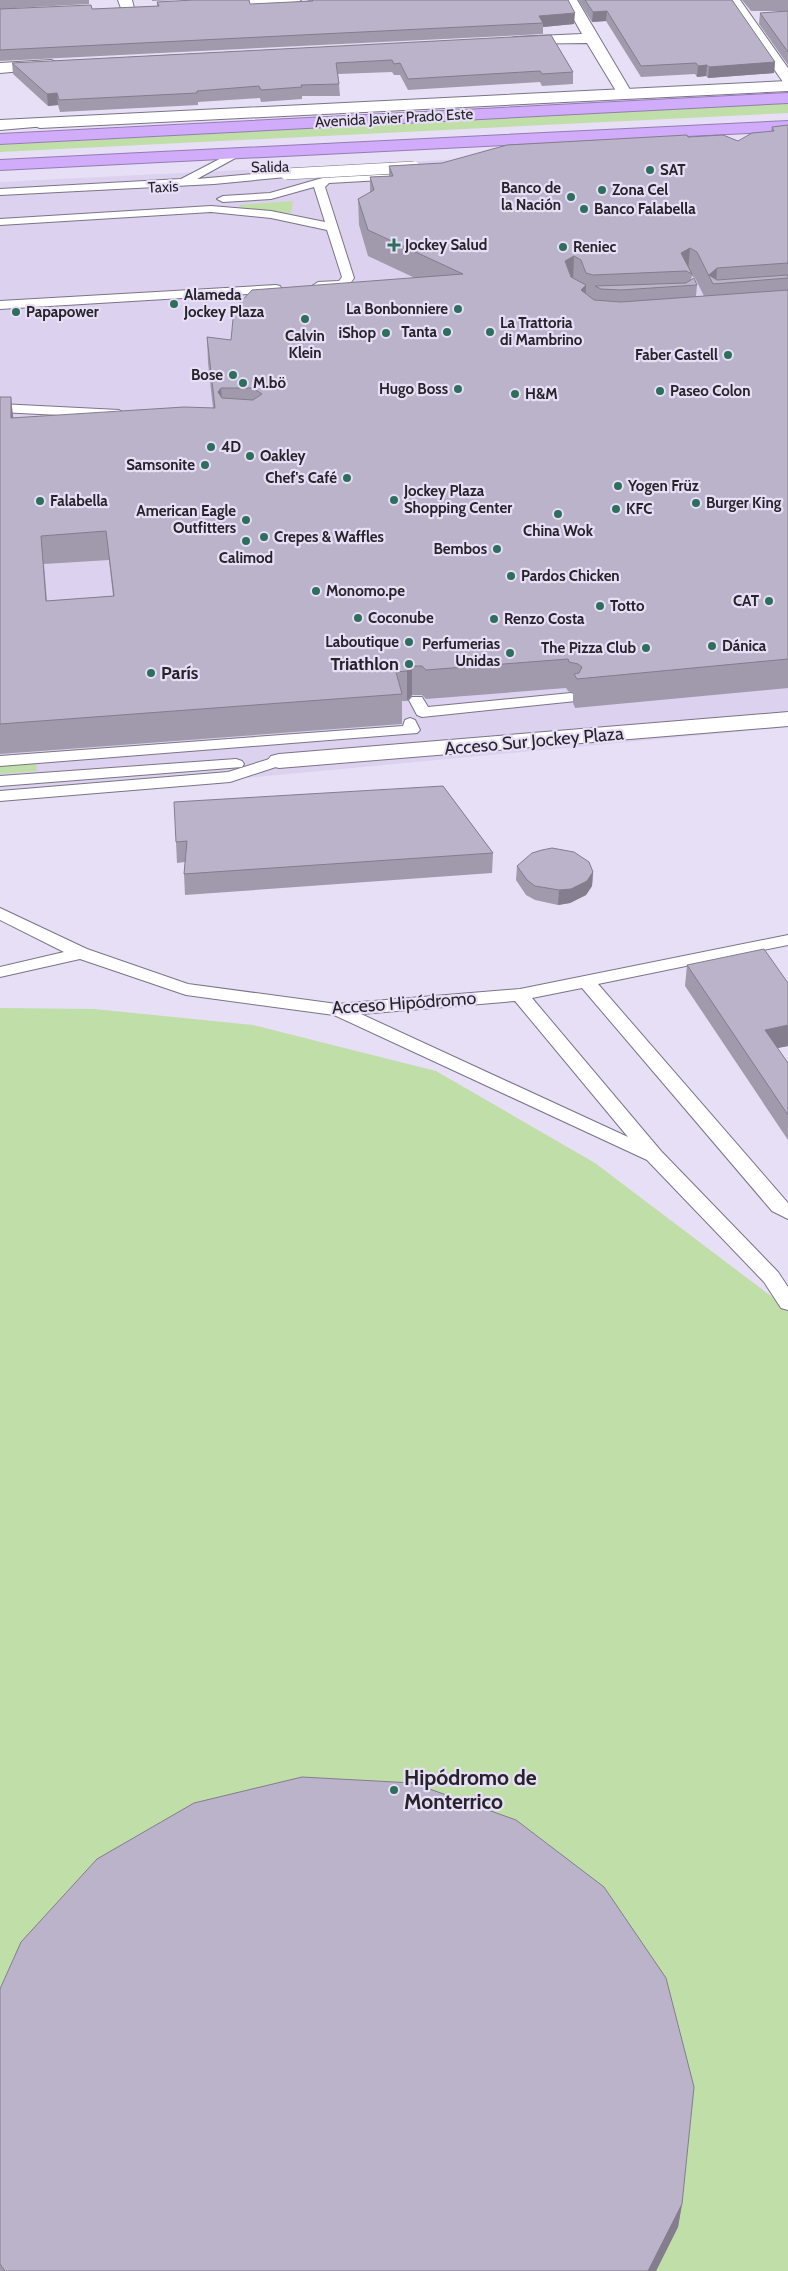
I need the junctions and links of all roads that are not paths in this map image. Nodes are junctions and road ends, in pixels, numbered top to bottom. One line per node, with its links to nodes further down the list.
1 (273, 0): 2 (street); 5 (street)
2 (294, 0)
3 (570, 0): 8 (street)
4 (734, 0): 7 (street)
5 (195, 5)
6 (763, 17): 7 (street)
7 (746, 18): 12 (street)
8 (593, 38): 9 (street); 14 (street)
9 (503, 42)
10 (69, 64): 11 (street)
11 (0, 68)
12 (788, 79)
13 (788, 86): 14 (street, Avenida Javier Prado Este)
14 (624, 93): 16 (street, Avenida Javier Prado Este)
15 (788, 98): 17 (highway, Avenida Javier Prado Este)
16 (487, 100): 17 (highway); 18 (street, Avenida Javier Prado Este)
17 (434, 116): 23 (highway, Avenida Javier Prado Este)
18 (40, 123): 19 (street, Avenida Javier Prado Este); 21 (highway)
19 (0, 125)
20 (788, 126): 22 (highway, Avenida Javier Prado Este)
21 (0, 136)
22 (595, 136): 24 (lane); 25 (highway, Avenida Javier Prado Este)
23 (0, 139)
24 (528, 150)
25 (235, 154): 26 (highway, Avenida Javier Prado Este); 29 (lane)
26 (0, 165)
27 (326, 180): 28 (lane, Salida); 28 (lane, bridge); 31 (lane, Taxis); 33 (lane)
28 (214, 181): 29 (lane)
29 (180, 183): 30 (lane)
30 (0, 192)
31 (0, 211)
32 (0, 222): 33 (lane)
33 (330, 227): 34 (lane)
34 (304, 287)
35 (286, 288): 36 (lane)
36 (0, 305)
37 (0, 408): 38 (lane)
38 (137, 415)
39 (571, 698): 40 (lane)
40 (417, 700)
41 (788, 719): 44 (street, Acceso Sur Jockey Plaza)
42 (410, 723): 43 (lane)
43 (0, 761)
44 (279, 761): 45 (lane); 46 (lane)
45 (0, 781)
46 (0, 796)
47 (0, 913): 49 (lane, Acceso Hipódromo)
48 (788, 940): 51 (lane, Acceso Hipódromo)
49 (81, 953): 50 (lane); 53 (lane, Acceso Hipódromo)
50 (0, 972)
51 (586, 981): 52 (lane, Acceso Hipódromo); 55 (lane)
52 (520, 995): 53 (lane, Acceso Hipódromo); 54 (lane)
53 (337, 1010): 54 (lane)
54 (654, 1156): 56 (lane)
55 (788, 1212)
56 (788, 1303)

